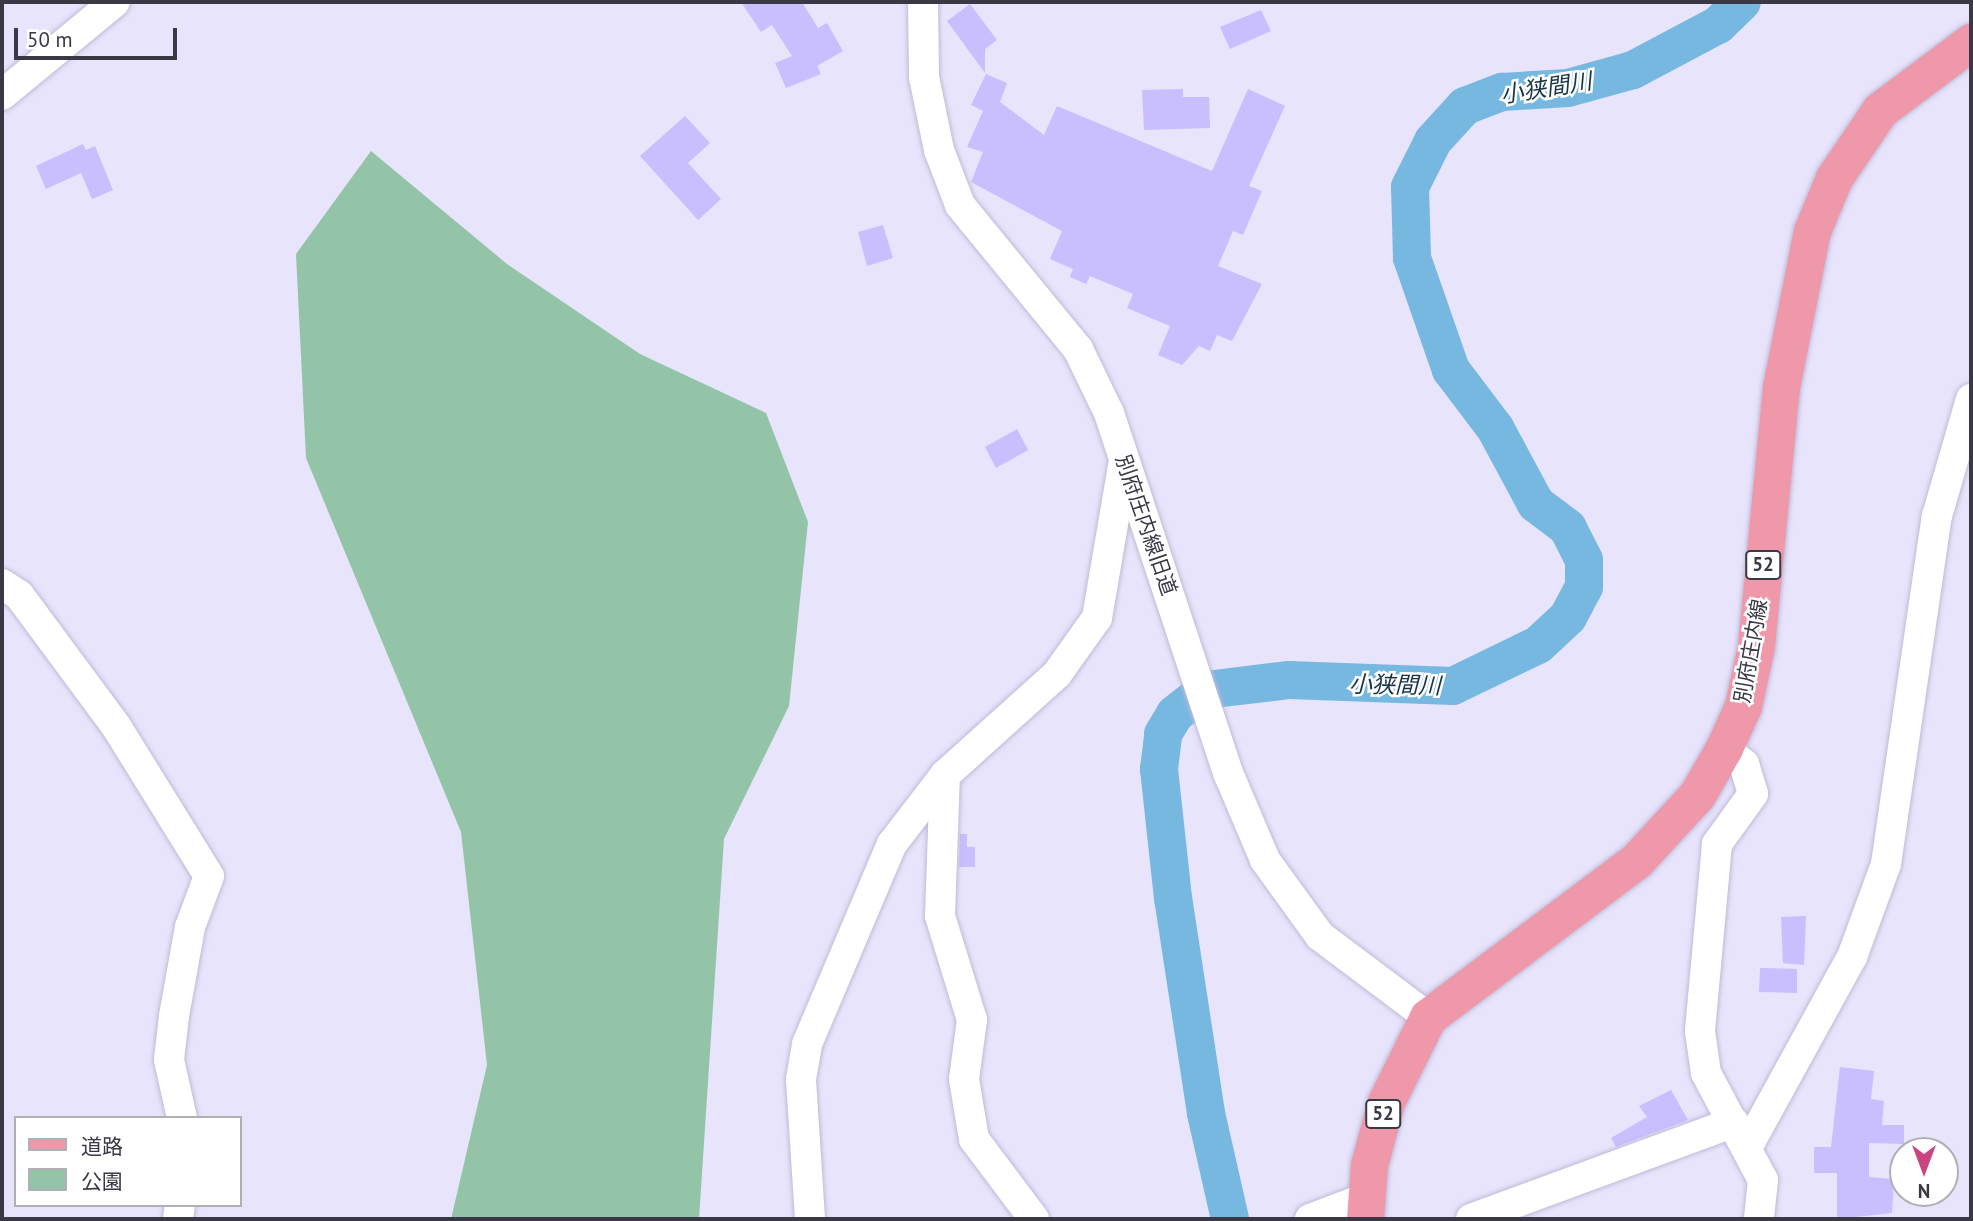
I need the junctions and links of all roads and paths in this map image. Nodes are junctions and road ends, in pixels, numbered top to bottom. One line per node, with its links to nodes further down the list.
1 (115, 2): 4 (street)
2 (923, 2): 6 (street, 別府庄内線旧道)
3 (1971, 42): 8 (main road, 別府庄内線 / 52)
4 (2, 96)
5 (1971, 399): 12 (street)
6 (1124, 463): 9 (street); 10 (street, 別府庄内線旧道)
7 (2, 584): 11 (street)
8 (1724, 748): 10 (main road, 別府庄内線 / 52); 12 (street)
9 (945, 775): 14 (street); 15 (street)
10 (1428, 1017): 13 (main road, 別府庄内線 / 52)
11 (182, 1116)
12 (1741, 1134): 17 (street); 18 (street)
13 (1364, 1209): 16 (street)
14 (810, 1219)
15 (1034, 1219)
16 (1310, 1219)
17 (1471, 1219)
18 (1759, 1219)

